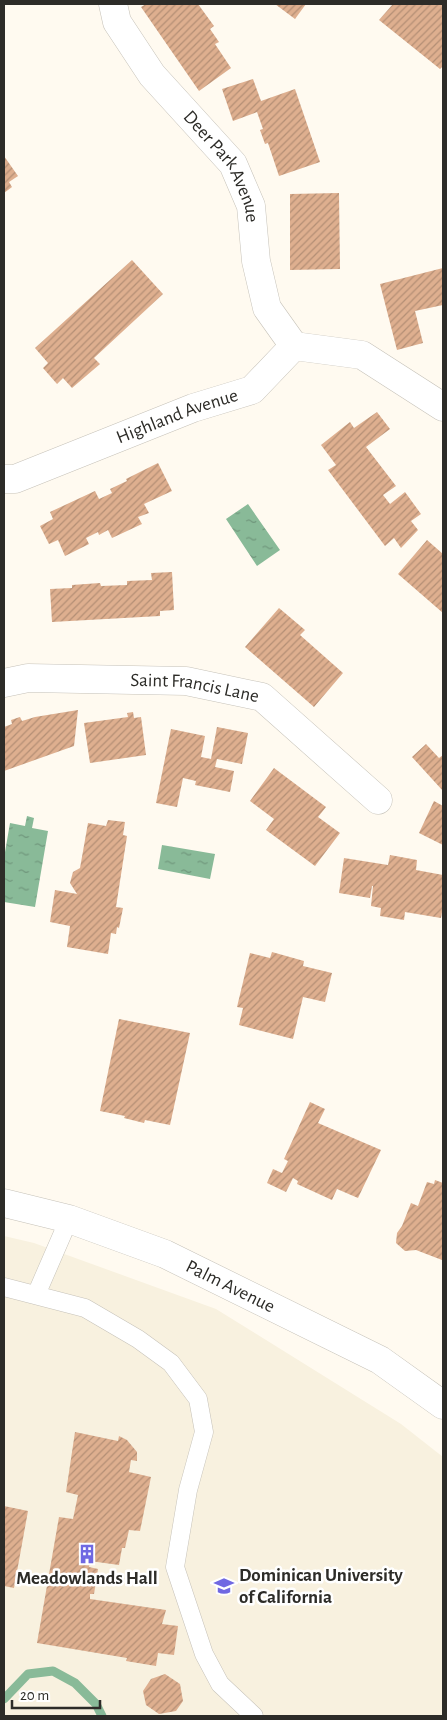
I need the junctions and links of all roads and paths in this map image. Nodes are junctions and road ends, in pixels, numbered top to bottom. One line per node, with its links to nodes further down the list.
1 (113, 4): 2 (street, Deer Park Avenue)
2 (294, 346): 3 (street); 4 (street, Highland Avenue)
3 (443, 407)
4 (4, 479)
5 (4, 683): 6 (street, Saint Francis Lane)
6 (378, 800)
7 (4, 1202): 8 (street, Palm Avenue)
8 (69, 1219): 10 (lane); 11 (street, Palm Avenue)
9 (4, 1286): 10 (lane)
10 (36, 1294): 12 (lane)
11 (443, 1405)
12 (254, 1716)

